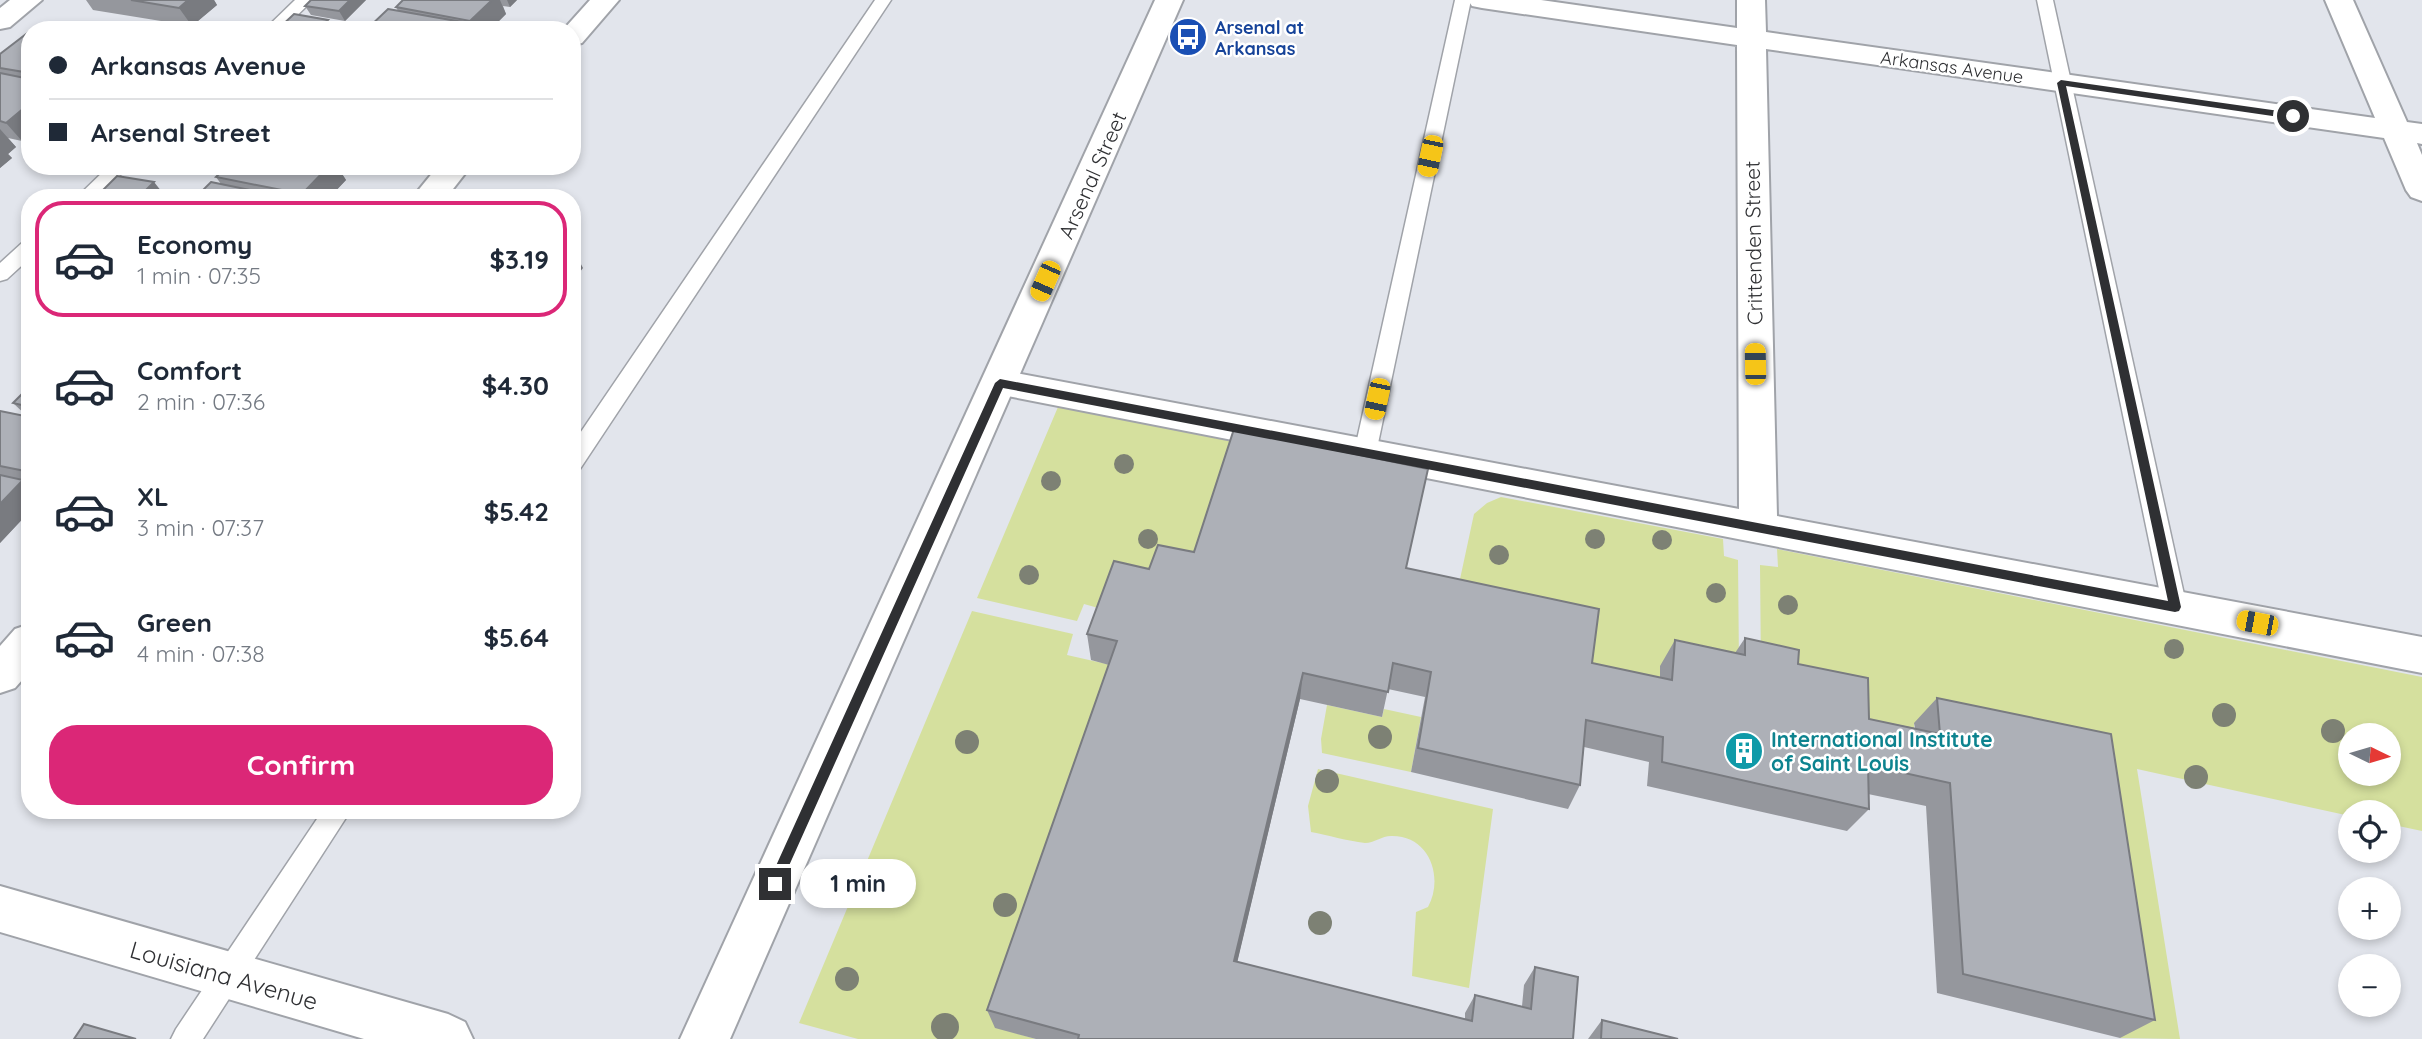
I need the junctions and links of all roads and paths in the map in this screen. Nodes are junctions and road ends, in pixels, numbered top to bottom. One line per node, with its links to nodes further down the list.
1 (29, 0): 11 (street)
2 (305, 0): 12 (lane)
3 (605, 0): 13 (street)
4 (883, 0): 25 (lane)
5 (1168, 0): 24 (street, Arsenal Street)
6 (1463, 0): 26 (lane)
7 (1482, 0): 14 (street, Arkansas Avenue)
8 (1751, 0): 14 (street, Crittenden Street)
9 (2045, 0): 15 (lane)
10 (2339, 0): 16 (street)
11 (0, 21)
12 (282, 21)
13 (581, 27)
14 (1751, 38): 15 (street, Arkansas Avenue); 27 (street, Crittenden Street)
15 (2061, 83): 16 (street, Arkansas Avenue); 28 (lane)
16 (2409, 132): 21 (street)
17 (110, 175): 19 (lane)
18 (448, 175): 20 (street)
19 (95, 189)
20 (436, 189)
21 (2422, 190)
22 (21, 255): 23 (lane)
23 (0, 274)
24 (1000, 383): 26 (street); 37 (street, Arsenal Street)
25 (581, 450)
26 (1365, 453): 27 (street)
27 (1758, 527): 28 (street)
28 (2175, 607): 30 (street)
29 (21, 652): 31 (street)
30 (2422, 655)
31 (0, 675)
32 (332, 819): 34 (lane)
33 (0, 909): 34 (street, Louisiana Avenue)
34 (228, 976): 35 (lane); 36 (street, Louisiana Avenue)
35 (186, 1039)
36 (448, 1039)
37 (705, 1039)

